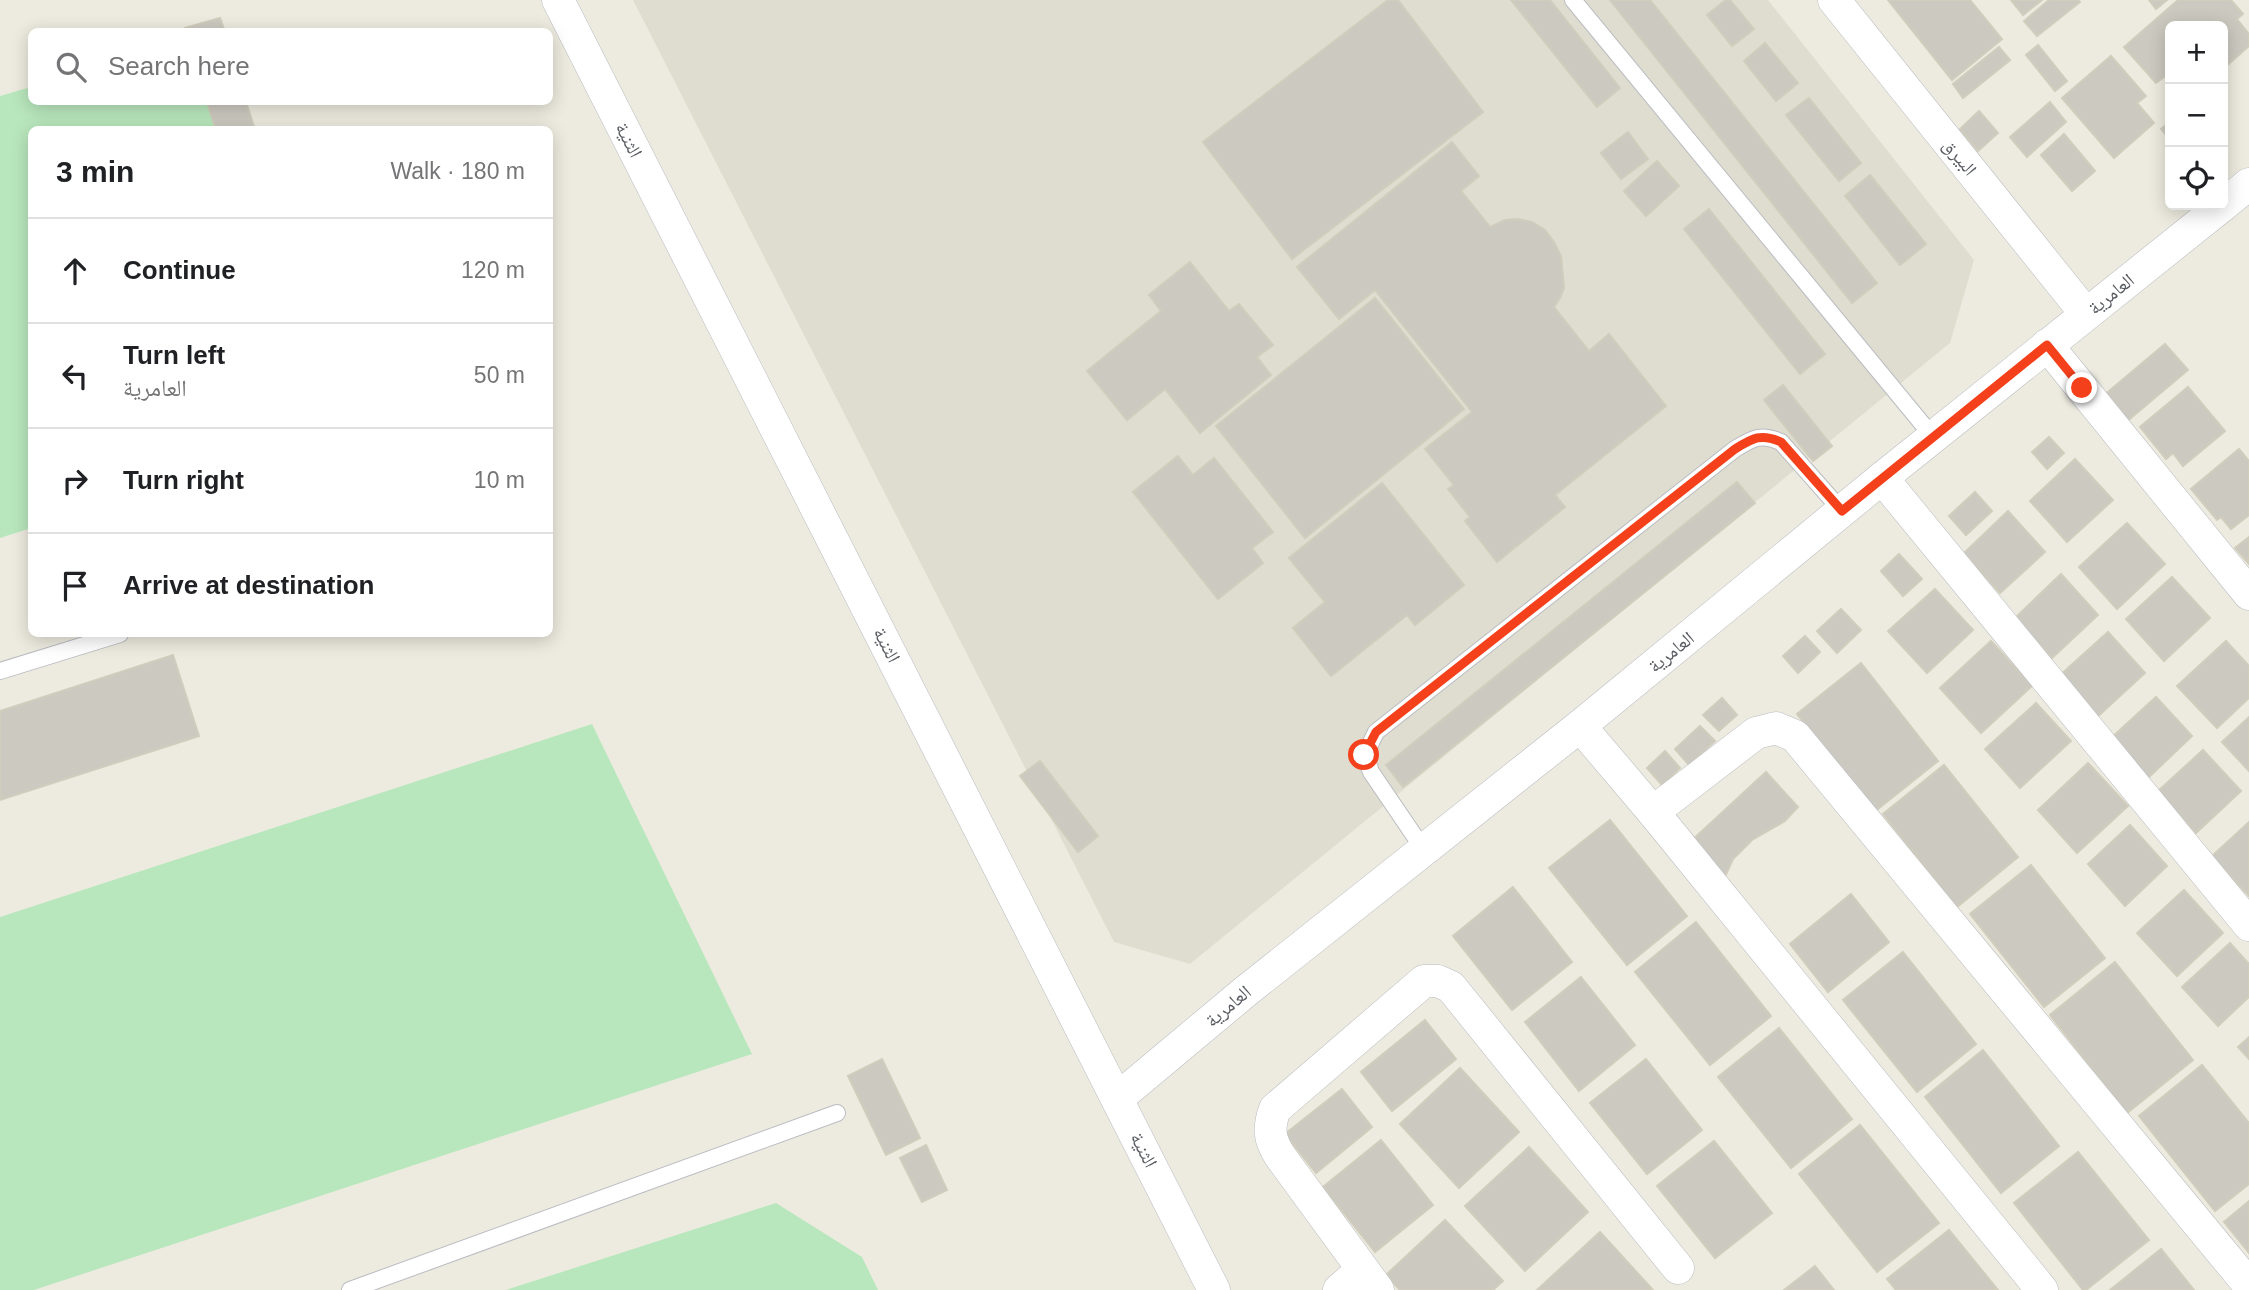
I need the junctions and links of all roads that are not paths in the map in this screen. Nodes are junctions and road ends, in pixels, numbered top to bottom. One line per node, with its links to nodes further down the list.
1 (558, 0): 19 (street, الثنية)
2 (1573, 0): 9 (lane)
3 (1833, 0): 7 (street, البيرق)
4 (2249, 184): 5 (street, العامرية)
5 (2228, 201)
6 (2217, 210): 7 (street, العامرية)
7 (2086, 314): 8 (street, العامرية)
8 (2047, 345): 9 (street, العامرية); 12 (street)
9 (1934, 438): 10 (street, العامرية)
10 (1882, 478): 11 (street, العامرية); 18 (street)
11 (1842, 511): 15 (street, العامرية); 17 (lane)
12 (2249, 594)
13 (110, 637): 14 (lane)
14 (0, 671)
15 (1580, 726): 16 (street); 17 (street, العامرية)
16 (1653, 812): 23 (street); 26 (street)
17 (1423, 850): 19 (street, العامرية)
18 (2249, 925)
19 (1118, 1098): 25 (street, الثنية)
20 (837, 1113): 24 (lane)
21 (1678, 1268): 22 (street)
22 (1360, 1283)
23 (2249, 1285)
24 (350, 1290)
25 (1214, 1290)
26 (2042, 1290)

